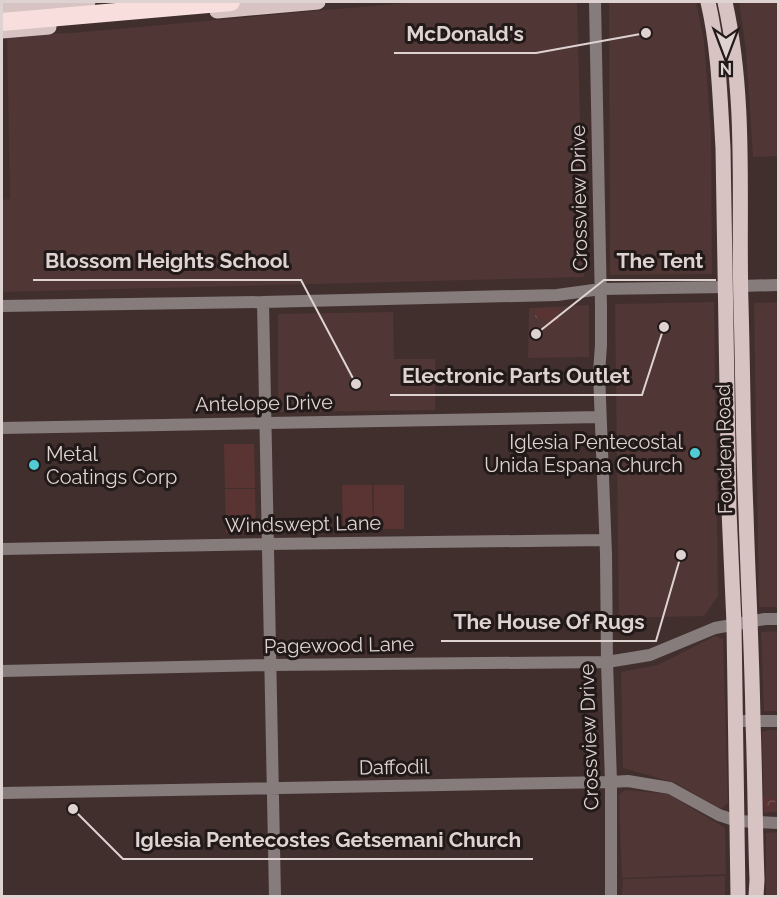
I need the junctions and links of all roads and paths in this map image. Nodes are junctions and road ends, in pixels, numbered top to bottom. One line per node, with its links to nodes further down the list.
1 (88, 2): 7 (main road)
2 (231, 2): 8 (highway)
3 (318, 2): 9 (main road)
4 (595, 2): 16 (street, Crossview Drive)
5 (708, 2): 11 (main road)
6 (724, 2): 10 (main road, Fondren Road)
7 (2, 10)
8 (2, 22)
9 (2, 31)
10 (732, 44): 11 (main road); 13 (main road, Fondren Road)
11 (715, 45): 12 (main road)
12 (723, 147): 13 (main road); 15 (main road)
13 (741, 148): 15 (main road, Fondren Road)
14 (778, 285): 15 (street)
15 (733, 286): 16 (street); 19 (main road, Fondren Road); 20 (main road, Fondren Road)
16 (601, 288): 17 (street); 21 (street, Crossview Drive)
17 (263, 302): 18 (street); 22 (street)
18 (2, 306)
19 (727, 404): 20 (main road); 24 (main road, Fondren Road)
20 (743, 404): 25 (main road, Fondren Road)
21 (600, 417): 22 (street, Antelope Drive); 26 (street, Crossview Drive)
22 (265, 423): 23 (street, Antelope Drive); 27 (street)
23 (2, 428)
24 (729, 510): 25 (main road); 31 (main road, Fondren Road)
25 (746, 511): 30 (main road, Fondren Road)
26 (605, 540): 27 (street, Windswept Lane); 32 (street, Crossview Drive)
27 (267, 544): 28 (street, Windswept Lane); 33 (street)
28 (2, 549)
29 (778, 619): 30 (street, Pagewood Lane)
30 (750, 621): 31 (street, Pagewood Lane); 36 (main road, Fondren Road)
31 (734, 624): 32 (street, Pagewood Lane); 35 (main road, Fondren Road)
32 (606, 662): 33 (street, Pagewood Lane); 38 (street, Crossview Drive)
33 (270, 666): 34 (street, Pagewood Lane); 39 (street)
34 (2, 671)
35 (735, 721): 36 (street); 41 (main road, Fondren Road)
36 (753, 721): 37 (street); 42 (main road, Fondren Road)
37 (778, 721)
38 (611, 782): 39 (street, Daffodil); 41 (street, Daffodil); 45 (street, Crossview Drive)
39 (272, 789): 40 (street, Daffodil); 44 (street)
40 (2, 793)
41 (736, 821): 42 (street, Daffodil); 46 (main road, Fondren Road)
42 (755, 823): 43 (street, Daffodil); 47 (main road, Fondren Road)
43 (778, 823)
44 (275, 897)
45 (611, 897)
46 (738, 897)
47 (756, 897)

